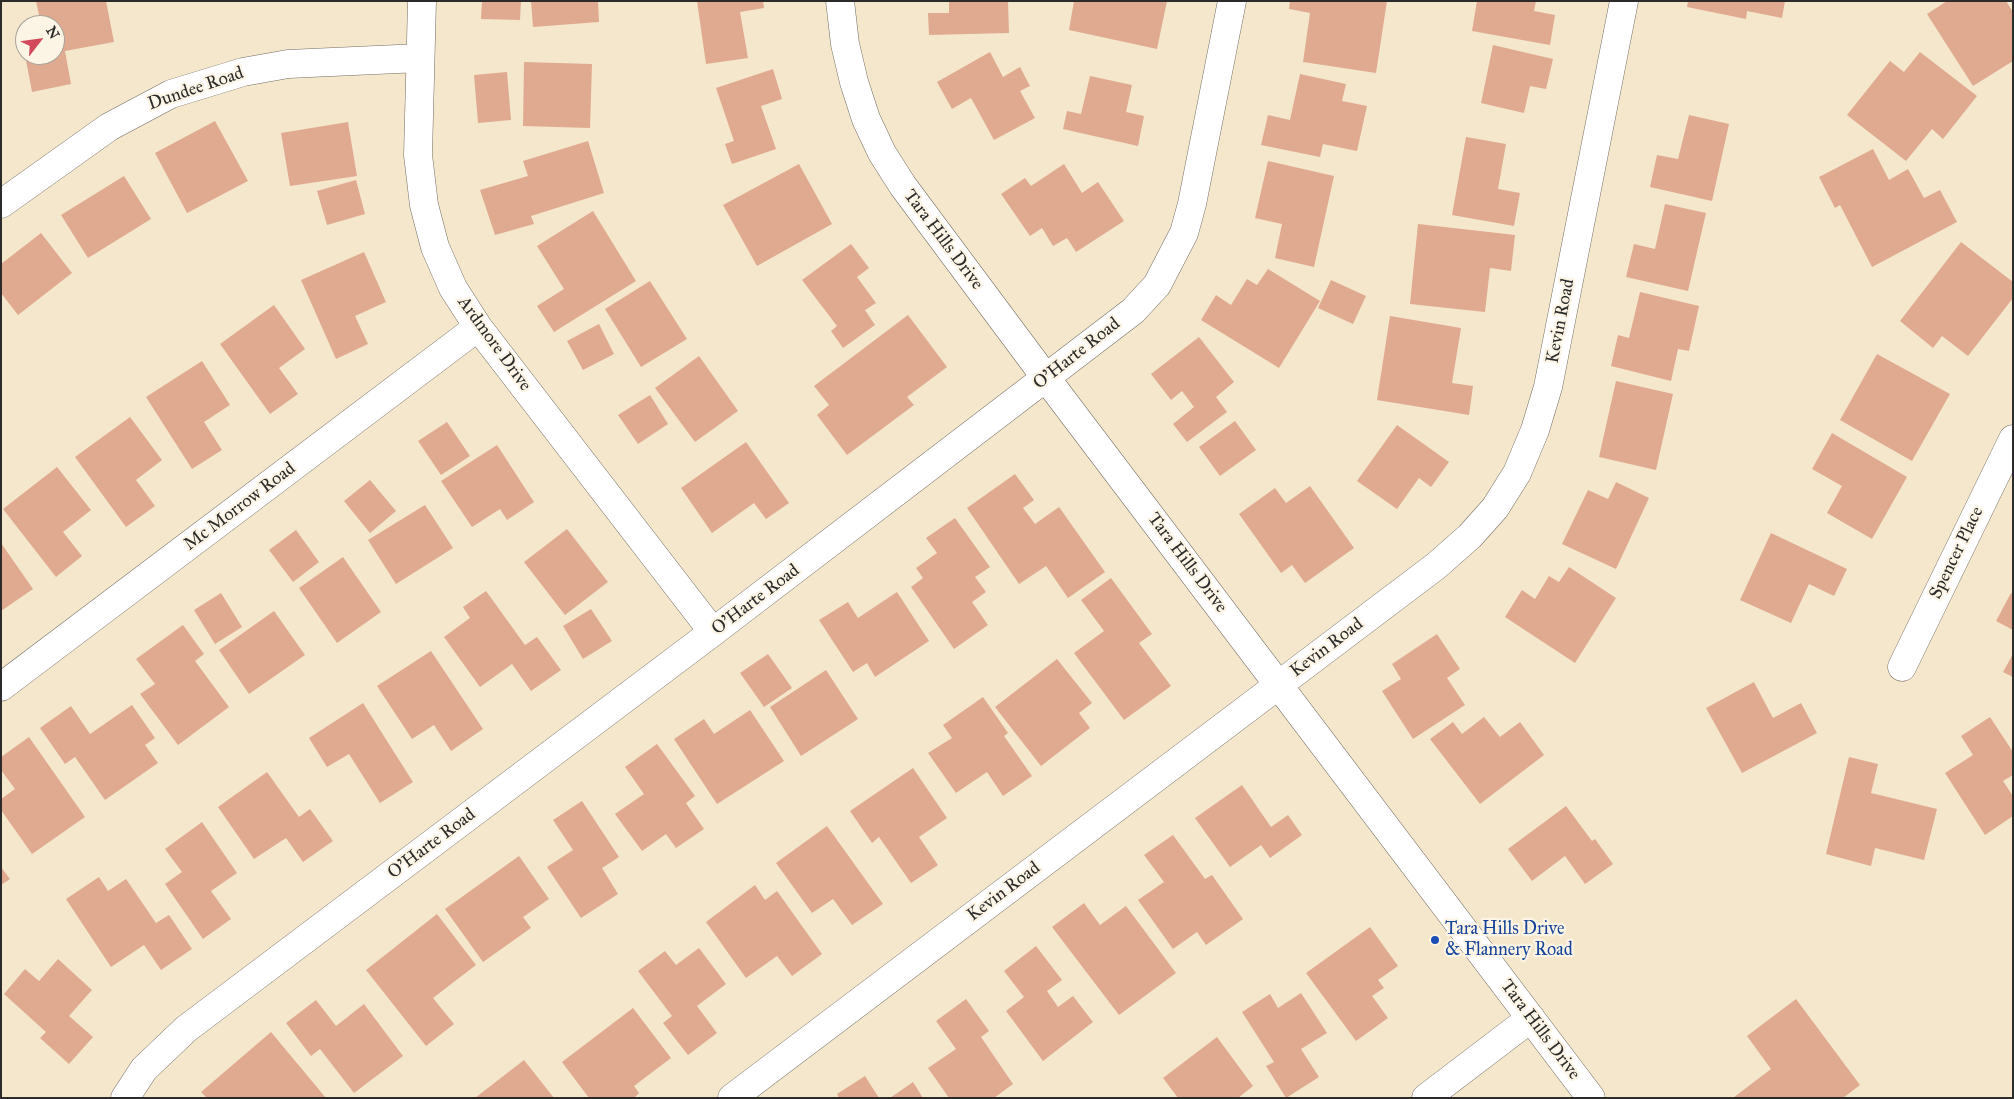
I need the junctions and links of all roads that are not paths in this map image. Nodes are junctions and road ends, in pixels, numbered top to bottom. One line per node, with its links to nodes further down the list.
1 (422, 1): 5 (street, Ardmore Drive)
2 (840, 1): 8 (street, Tara Hills Drive)
3 (1232, 1): 8 (street, O'Harte Road)
4 (1624, 1): 12 (street, Kevin Road)
5 (420, 58): 6 (street, Dundee Road); 7 (street, Ardmore Drive)
6 (2, 202)
7 (478, 326): 10 (street, Ardmore Drive); 13 (street, Mc Morrow Road)
8 (1046, 378): 10 (street, O'Harte Road); 12 (street, Tara Hills Drive)
9 (2013, 439): 11 (street, Spencer Place)
10 (713, 632): 15 (street, O'Harte Road)
11 (1902, 668)
12 (1280, 684): 14 (street, Tara Hills Drive); 16 (street, Kevin Road)
13 (1, 687)
14 (1531, 1018): 17 (street); 18 (street, Tara Hills Drive)
15 (125, 1098)
16 (732, 1098)
17 (1426, 1098)
18 (1591, 1098)

